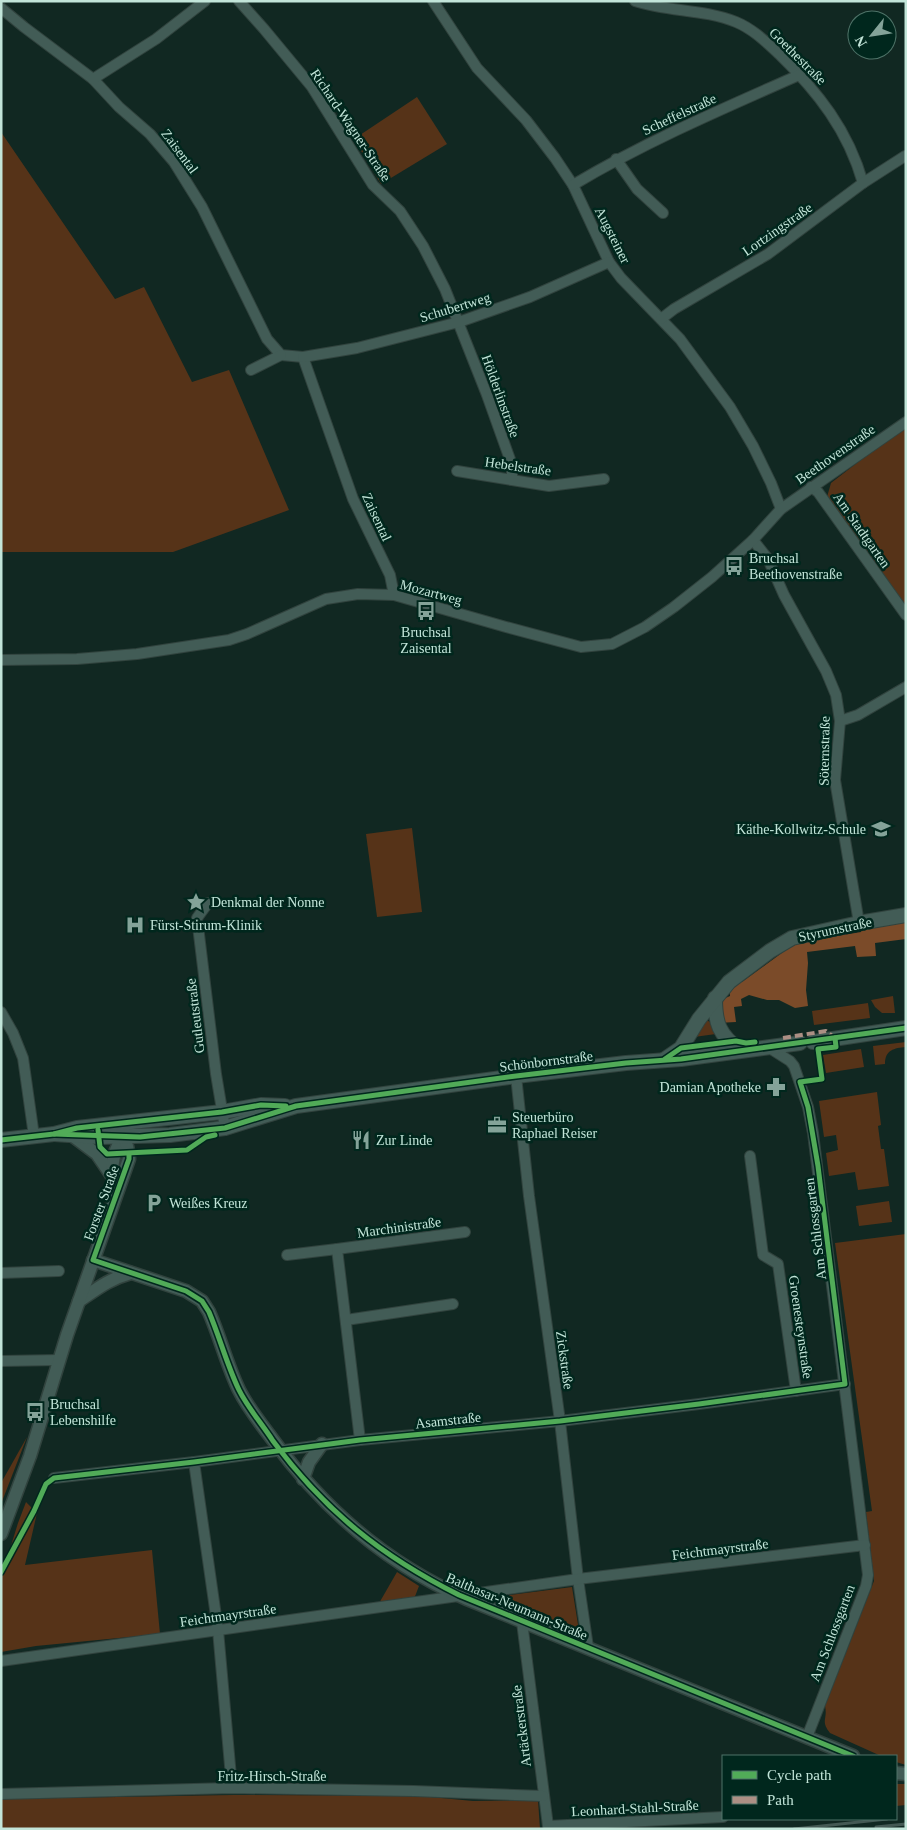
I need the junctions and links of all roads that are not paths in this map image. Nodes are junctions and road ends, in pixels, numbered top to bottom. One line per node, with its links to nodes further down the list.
1 (205, 1): 7 (street)
2 (240, 1): 15 (street, Richard-Wagner-Straße)
3 (433, 1): 11 (street, Augsteiner)
4 (635, 1): 6 (street, Goethestraße)
5 (1, 8): 7 (street, Zaisental)
6 (799, 75): 9 (street, Scheffelstraße); 10 (street, Goethestraße)
7 (93, 79): 16 (street, Zaisental)
8 (905, 156): 10 (street, Lortzingstraße)
9 (616, 159): 11 (street, Scheffelstraße); 12 (street)
10 (864, 184): 14 (street, Lortzingstraße)
11 (573, 185): 13 (street, Augsteiner)
12 (664, 213)
13 (609, 262): 14 (street, Augsteiner); 15 (street, Schubertweg)
14 (661, 319): 24 (street, Augsteiner)
15 (459, 322): 17 (street, Schubertweg); 22 (street, Hölderlinstraße)
16 (280, 355): 17 (street); 18 (street)
17 (303, 357): 26 (street, Zaisental)
18 (251, 370)
19 (906, 422): 23 (street, Beethovenstraße)
20 (457, 470): 22 (street, Hebelstraße)
21 (604, 479): 22 (street, Hebelstraße)
22 (512, 480)
23 (811, 487): 24 (street, Beethovenstraße); 27 (street, Am Stadtgarten)
24 (781, 509): 25 (street, Mozartweg)
25 (753, 540): 26 (street, Mozartweg); 30 (street, Söternstraße)
26 (394, 595): 28 (street, Mozartweg)
27 (906, 615)
28 (1, 660)
29 (906, 687): 30 (street)
30 (840, 721): 33 (street, Söternstraße)
31 (208, 903): 42 (street, Gutleutstraße)
32 (906, 915): 33 (main road, Styrumstraße)
33 (859, 923): 34 (main road, Styrumstraße)
34 (714, 998): 38 (main road); 39 (main road, Styrumstraße)
35 (1, 1012): 46 (street)
36 (906, 1028): 37 (main road, Schönbornstraße)
37 (767, 1046): 38 (main road, Schönbornstraße); 64 (street, Am Schlossgarten)
38 (740, 1050): 39 (main road, Schönbornstraße)
39 (665, 1060): 40 (main road, Schönbornstraße)
40 (516, 1076): 41 (main road, Schönbornstraße); 66 (street, Zickstraße)
41 (296, 1106): 42 (main road, Schönbornstraße); 43 (main road, Schönbornstraße)
42 (222, 1112): 43 (street, Gutleutstraße); 44 (main road, Schönbornstraße)
43 (225, 1128): 44 (main road, Schönbornstraße)
44 (123, 1130): 45 (main road); 47 (main road); 50 (street, Forster Straße); 51 (street, Forster Straße)
45 (54, 1134): 46 (main road); 47 (main road)
46 (34, 1136): 48 (main road)
47 (73, 1136): 50 (street)
48 (1, 1140)
49 (750, 1156): 65 (street, Groenesteynstraße)
50 (112, 1176): 51 (street, Forster Straße)
51 (115, 1197): 55 (street, Forster Straße)
52 (465, 1232): 53 (street, Marchinistraße)
53 (337, 1249): 54 (street, Marchinistraße); 61 (street)
54 (287, 1255)
55 (93, 1260): 57 (street, Balthasar-Neumann-Straße); 59 (street, Forster Straße)
56 (59, 1271): 58 (street)
57 (131, 1273): 59 (street); 69 (street, Balthasar-Neumann-Straße)
58 (1, 1274)
59 (79, 1301): 62 (street, Forster Straße)
60 (453, 1304): 61 (street)
61 (346, 1320): 67 (street)
62 (59, 1360): 63 (street); 73 (street, Forster Straße)
63 (1, 1361)
64 (844, 1384): 65 (street, Asamstraße); 74 (street, Am Schlossgarten)
65 (796, 1391): 66 (street, Asamstraße)
66 (560, 1420): 67 (street, Asamstraße); 75 (street, Zickstraße)
67 (360, 1440): 68 (street, Asamstraße)
68 (322, 1444): 69 (street, Asamstraße); 72 (street)
69 (280, 1449): 70 (street, Asamstraße); 72 (street, Balthasar-Neumann-Straße)
70 (194, 1462): 71 (street, Asamstraße); 78 (street)
71 (54, 1478)
72 (303, 1479): 76 (street, Balthasar-Neumann-Straße)
73 (1, 1534)
74 (865, 1545): 75 (street, Feichtmayrstraße); 81 (street, Am Schlossgarten)
75 (578, 1579): 76 (street, Balthasar-Neumann-Straße); 79 (street, Zickstraße)
76 (458, 1595): 77 (street, Balthasar-Neumann-Straße); 78 (street, Feichtmayrstraße)
77 (522, 1622): 79 (street, Balthasar-Neumann-Straße); 85 (street, Artäckerstraße)
78 (218, 1630): 80 (street, Feichtmayrstraße); 83 (street)
79 (588, 1647): 81 (street, Balthasar-Neumann-Straße)
80 (1, 1661)
81 (806, 1737): 82 (street, Balthasar-Neumann-Straße)
82 (846, 1755)
83 (232, 1788): 84 (street, Fritz-Hirsch-Straße); 85 (street, Fritz-Hirsch-Straße)
84 (1, 1794)
85 (543, 1796): 87 (street, Artäckerstraße)
86 (722, 1817): 87 (street, Leonhard-Stahl-Straße)
87 (548, 1826)

